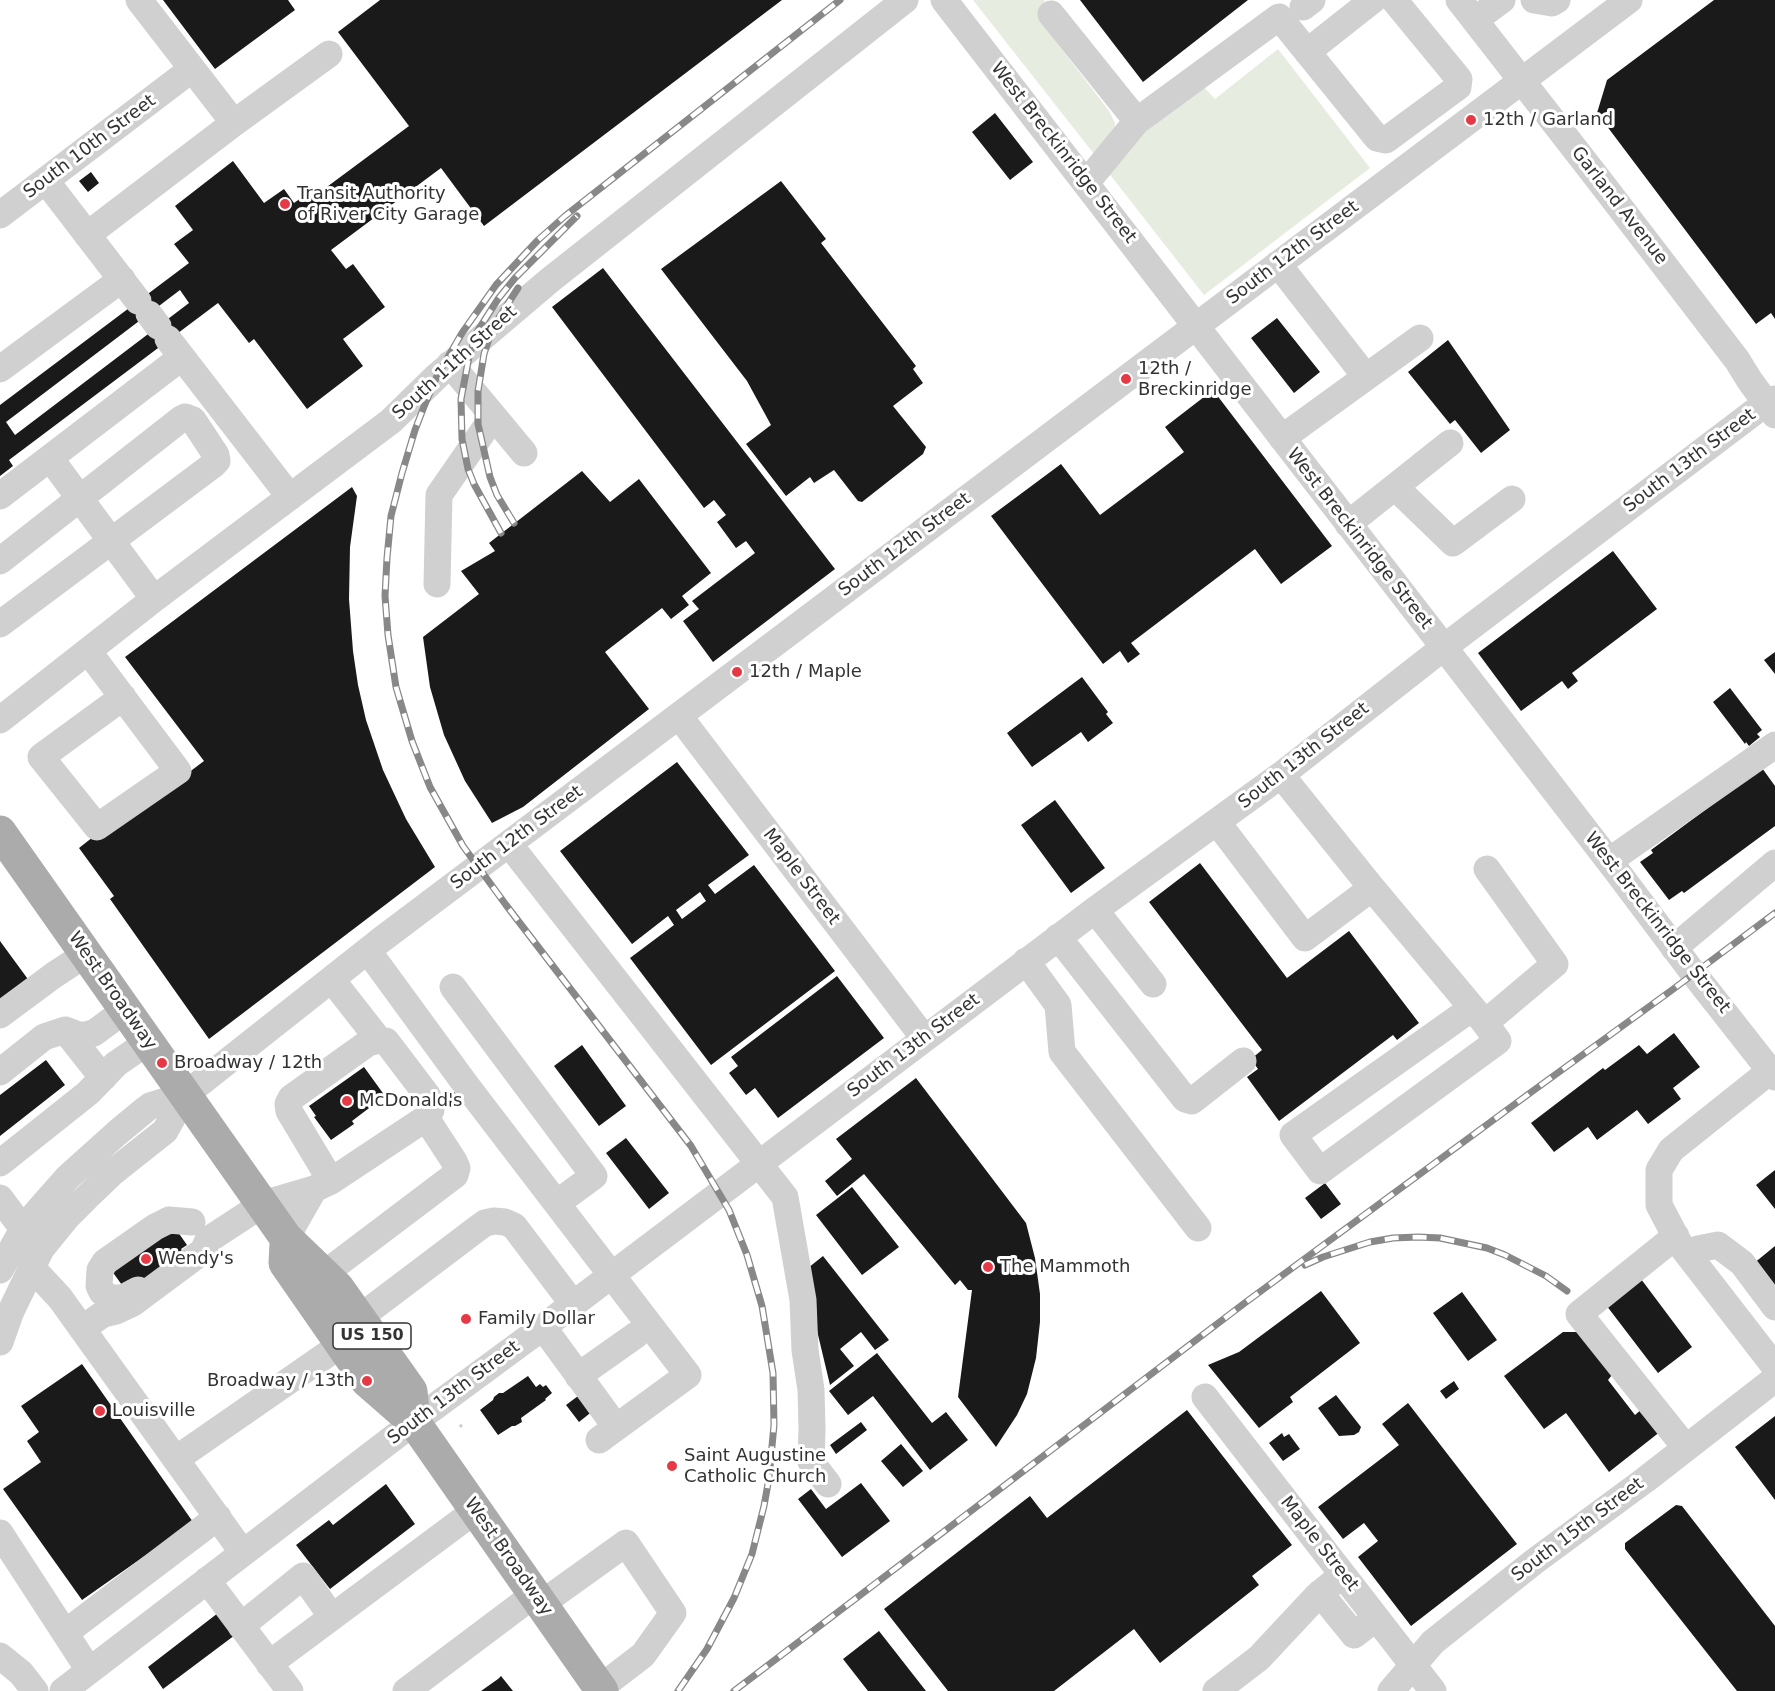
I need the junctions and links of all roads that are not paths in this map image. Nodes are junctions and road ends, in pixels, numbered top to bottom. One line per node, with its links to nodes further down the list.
1 (139, 0): 14 (street)
2 (905, 0): 27 (street, South 11th Street)
3 (944, 0): 19 (street, West Breckinridge Street)
4 (1373, 0): 12 (street)
5 (1394, 0): 12 (street)
6 (1502, 0): 10 (street)
7 (1534, 0): 8 (street)
8 (1557, 0)
9 (1629, 0): 15 (street, South 12th Street)
10 (1467, 10): 15 (street, Garland Avenue)
11 (1051, 14): 16 (street)
12 (1307, 52): 16 (street)
13 (329, 54): 17 (street)
14 (186, 74): 17 (street); 18 (street, South 10th Street)
15 (1522, 81): 22 (street, South 12th Street); 30 (street, Garland Avenue)
16 (1137, 121): 19 (street)
17 (234, 123): 21 (street)
18 (46, 181): 20 (street, South 10th Street); 21 (street)
19 (1086, 183): 24 (street, West Breckinridge Street)
20 (0, 215)
21 (87, 235): 23 (street)
22 (1278, 264): 24 (street, South 12th Street); 29 (street)
23 (122, 279): 25 (street); 28 (street)
24 (1196, 326): 32 (street, West Breckinridge Street); 50 (street, South 12th Street)
25 (159, 327): 35 (street); 38 (street)
26 (1420, 338): 29 (street)
27 (450, 364): 31 (street); 38 (street, South 11th Street)
28 (0, 369)
29 (1366, 377): 32 (street)
30 (1772, 406): 47 (street, South 13th Street)
31 (493, 417): 34 (street); 44 (street)
32 (1282, 438): 41 (street, West Breckinridge Street)
33 (1450, 443): 36 (street)
34 (524, 453)
35 (50, 458): 37 (street); 39 (street)
36 (1395, 487): 40 (street); 41 (street)
37 (0, 496)
38 (290, 497): 45 (street, South 11th Street)
39 (79, 499): 42 (street); 42 (street); 43 (street)
40 (1512, 499)
41 (1348, 524): 47 (street, West Breckinridge Street)
42 (111, 542): 45 (street); 46 (street)
43 (0, 561)
44 (437, 584)
45 (154, 599): 48 (street, South 11th Street)
46 (0, 624)
47 (1443, 648): 53 (street, South 13th Street); 57 (street, West Breckinridge Street)
48 (88, 651): 49 (street); 51 (street, South 11th Street)
49 (123, 697): 49 (street)
50 (679, 716): 56 (street, South 12th Street); 74 (street, Maple Street)
51 (0, 720)
52 (1775, 745): 57 (street)
53 (1281, 775): 54 (street, South 13th Street); 60 (street)
54 (1217, 822): 60 (street); 61 (street, South 13th Street)
55 (0, 832): 65 (main road, West Broadway / US 150)
56 (509, 844): 64 (street, South 12th Street); 86 (street)
57 (1609, 861): 63 (street, West Breckinridge Street)
58 (1775, 863): 63 (street)
59 (1487, 869): 72 (street)
60 (1372, 888): 72 (street)
61 (1095, 910): 62 (street, South 13th Street); 68 (street)
62 (1058, 937): 66 (street, South 13th Street); 77 (street)
63 (1674, 948): 79 (street, West Breckinridge Street)
64 (368, 951): 67 (street, South 12th Street); 89 (street)
65 (86, 954): 70 (main road, West Broadway / US 150); 71 (street)
66 (1026, 961): 74 (street, South 13th Street); 91 (street)
67 (332, 980): 75 (street); 81 (street, South 12th Street)
68 (1153, 984)
69 (453, 987): 89 (street)
70 (125, 1010): 73 (street); 76 (main road, West Broadway / US 150)
71 (0, 1015)
72 (1478, 1015): 72 (street)
73 (65, 1030): 78 (street); 80 (street)
74 (924, 1038): 86 (street, South 13th Street)
75 (379, 1040): 82 (street); 83 (street)
76 (147, 1042): 80 (street); 81 (main road, West Broadway / US 150)
77 (1243, 1061)
78 (0, 1072)
79 (1773, 1074): 95 (street)
80 (103, 1078): 85 (street)
81 (185, 1095): 90 (main road, West Broadway / US 150); 92 (street); 97 (street)
82 (291, 1115): 84 (street); 87 (street)
83 (426, 1118): 84 (street); 99 (street)
84 (374, 1152): 87 (street)
85 (0, 1163)
86 (759, 1164): 100 (street, South 13th Street); 115 (street)
87 (322, 1185): 90 (street); 94 (street)
88 (0, 1198): 92 (street)
89 (557, 1203): 100 (street)
90 (263, 1204): 93 (street); 94 (main road, West Broadway / US 150)
91 (1198, 1228)
92 (23, 1229): 96 (street)
93 (200, 1231): 98 (street); 98 (street); 103 (street)
94 (286, 1238): 99 (main road, West Broadway / US 150); 105 (main road, West Broadway / US 150)
95 (1683, 1246): 102 (street); 108 (street); 113 (street)
96 (0, 1268)
97 (33, 1269): 103 (street); 107 (street)
98 (177, 1270): 103 (street)
99 (324, 1274): 105 (main road, West Broadway / US 150)
100 (612, 1275): 101 (street, South 13th Street); 109 (street)
101 (573, 1304): 104 (street, South 13th Street); 105 (street)
102 (1775, 1307)
103 (92, 1321): 114 (street)
104 (543, 1327): 109 (street); 112 (street, South 13th Street)
105 (351, 1331): 112 (main road, West Broadway / US 150); 114 (street)
106 (636, 1335): 109 (street)
107 (0, 1342)
108 (1775, 1367)
109 (578, 1376)
110 (1775, 1379): 113 (street, South 15th Street)
111 (1205, 1397): 120 (street, Maple Street)
112 (414, 1422): 116 (main road, West Broadway / US 150); 119 (street, South 13th Street)
113 (1686, 1448): 130 (street, South 15th Street)
114 (176, 1459): 117 (street)
115 (828, 1484)
116 (476, 1510): 123 (main road, West Broadway / US 150); 124 (street)
117 (218, 1517): 119 (street); 127 (street)
118 (0, 1533): 127 (street)
119 (243, 1553): 121 (street, South 13th Street)
120 (1342, 1575): 122 (street); 125 (street, Maple Street)
121 (207, 1580): 126 (street); 131 (street, South 13th Street)
122 (1320, 1593): 125 (street); 137 (street)
123 (538, 1599): 132 (main road, West Broadway / US 150); 132 (street); 136 (street)
124 (332, 1617): 126 (street); 129 (street)
125 (1376, 1618): 130 (street, Maple Street)
126 (241, 1626): 129 (street)
127 (65, 1633): 131 (street)
128 (0, 1656): 133 (street)
129 (269, 1664): 135 (street)
130 (1413, 1665): 138 (street, South 15th Street); 139 (street, Maple Street)
131 (89, 1670): 134 (street, South 13th Street)
132 (601, 1690)
133 (35, 1691)
134 (63, 1691)
135 (290, 1691)
136 (406, 1691)
137 (1216, 1691)
138 (1390, 1691)
139 (1433, 1691)

